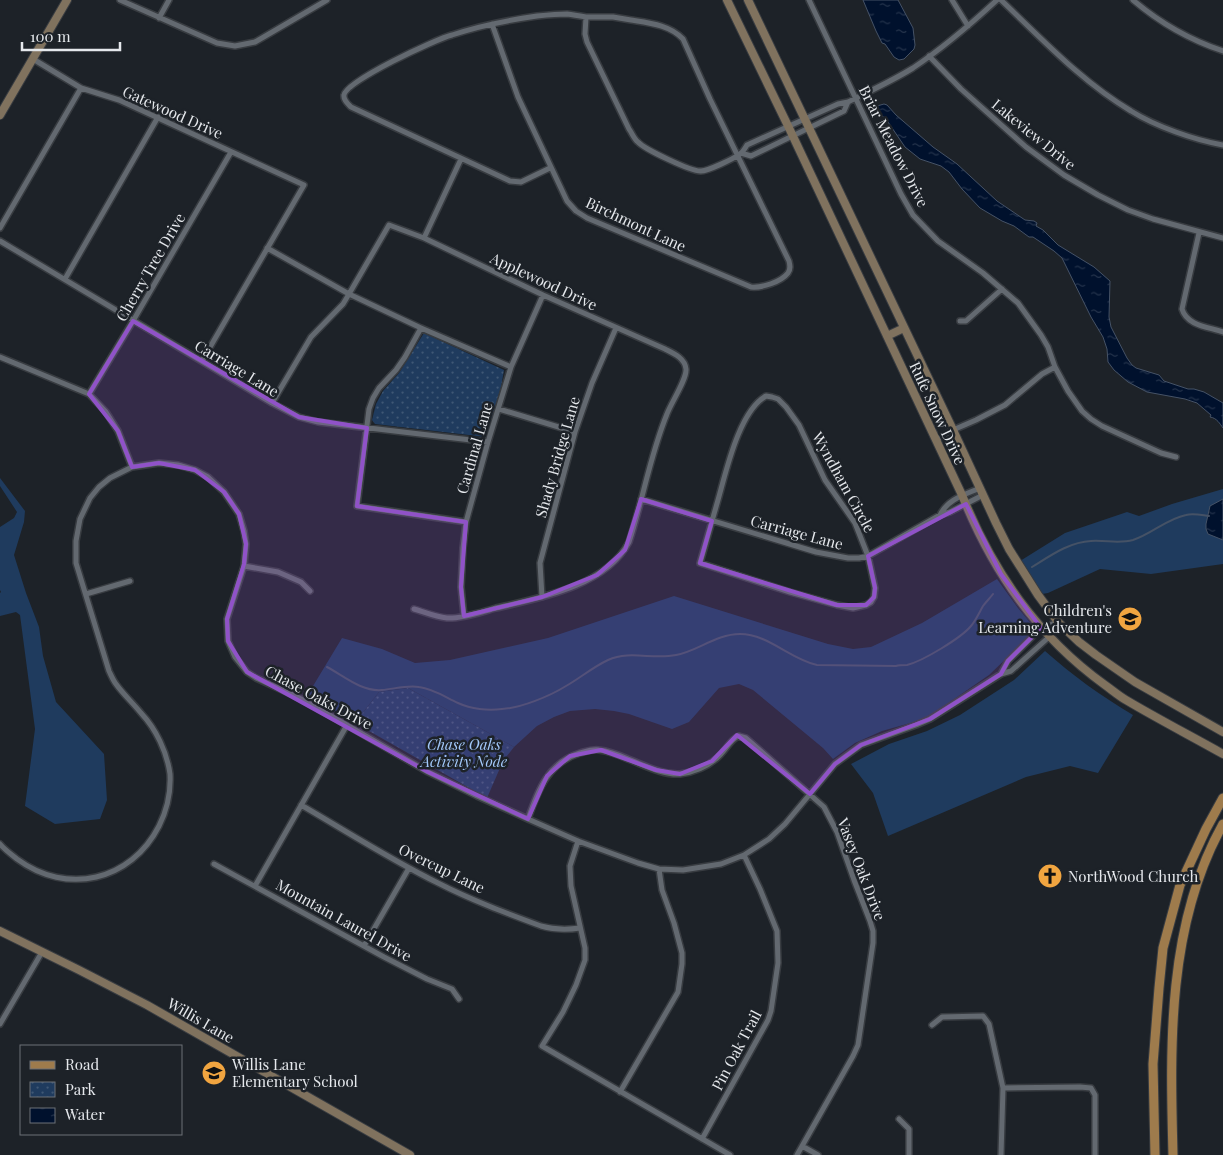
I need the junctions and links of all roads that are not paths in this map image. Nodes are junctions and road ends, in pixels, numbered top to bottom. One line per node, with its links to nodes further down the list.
1 (67, 0): 18 (main road)
2 (120, 0): 13 (street)
3 (169, 0): 13 (street)
4 (327, 0): 13 (street)
5 (727, 0): 25 (main road, Rufe Snow Drive)
6 (748, 0): 24 (main road, Rufe Snow Drive)
7 (809, 0): 20 (street, Briar Meadow Drive)
8 (952, 0): 15 (street)
9 (997, 0): 15 (street)
10 (1001, 0): 28 (street)
11 (1134, 0): 16 (street)
12 (586, 17): 14 (street); 30 (street); 30 (street)
13 (159, 18)
14 (492, 24): 31 (street); 32 (street, Birchmont Lane)
15 (968, 26): 17 (street)
16 (1223, 51)
17 (929, 56): 20 (street); 34 (street, Lakeview Drive)
18 (33, 59): 19 (street, Gatewood Drive); 22 (main road)
19 (81, 88): 23 (street, Gatewood Drive); 33 (street)
20 (856, 98): 21 (street); 40 (street, Briar Meadow Drive)
21 (848, 102): 24 (street); 26 (street)
22 (1, 112)
23 (158, 117): 29 (street, Gatewood Drive); 39 (street)
24 (805, 119): 25 (street); 26 (main road, Rufe Snow Drive)
25 (788, 126): 27 (main road, Rufe Snow Drive); 30 (street)
26 (809, 127): 27 (street); 47 (main road, Rufe Snow Drive)
27 (793, 135): 30 (street); 49 (main road, Rufe Snow Drive)
28 (1223, 145)
29 (231, 152): 38 (street, Gatewood Drive); 43 (street, Cherry Tree Drive)
30 (739, 154): 32 (street, Birchmont Lane)
31 (461, 159): 32 (street); 35 (street)
32 (550, 168)
33 (0, 228)
34 (1199, 233): 36 (street, Lakeview Drive); 48 (street)
35 (424, 238): 41 (street, Applewood Drive); 42 (street, Applewood Drive)
36 (1223, 238)
37 (0, 241): 39 (street, Carriage Lane)
38 (267, 248): 41 (street); 51 (street)
39 (65, 279): 43 (street, Carriage Lane)
40 (1002, 289): 44 (street); 53 (street, Briar Meadow Drive)
41 (349, 294): 45 (street); 55 (street)
42 (543, 295): 46 (street, Applewood Drive); 52 (street, Cardinal Lane)
43 (133, 321): 51 (street, Carriage Lane); 54 (street, Cherry Tree Drive)
44 (960, 321)
45 (421, 328): 52 (street); 57 (street)
46 (616, 328): 59 (street, Shady Bridge Lane); 66 (street, Applewood Drive)
47 (904, 328): 49 (main road); 58 (main road, Rufe Snow Drive)
48 (1223, 332)
49 (887, 336): 60 (main road, Rufe Snow Drive)
50 (0, 357): 54 (street)
51 (202, 361): 55 (street, Carriage Lane)
52 (511, 367): 56 (street, Cardinal Lane)
53 (1055, 367): 58 (street); 62 (street, Briar Meadow Drive)
54 (89, 394): 63 (street)
55 (272, 403): 57 (street, Carriage Lane)
56 (499, 409): 59 (street); 61 (street, Cardinal Lane)
57 (367, 428): 61 (street, Carriage Lane); 70 (street)
58 (953, 430): 60 (street); 64 (main road, Rufe Snow Drive)
59 (575, 432): 76 (street, Shady Bridge Lane)
60 (936, 440): 65 (main road, Rufe Snow Drive)
61 (488, 442): 70 (street, Cardinal Lane)
62 (1176, 457)
63 (132, 467): 72 (street, Chase Oaks Drive); 75 (street, Chase Oaks Drive)
64 (981, 492): 65 (street, Carriage Lane); 67 (street, Carriage Lane); 79 (main road, Rufe Snow Drive)
65 (962, 495): 67 (main road, Rufe Snow Drive); 68 (street, Carriage Lane)
66 (641, 499): 69 (street, Carriage Lane); 76 (street)
67 (966, 504): 68 (street, Carriage Lane); 80 (main road, Rufe Snow Drive)
68 (940, 515): 71 (street, Carriage Lane)
69 (712, 521): 71 (street, Carriage Lane); 71 (street); 71 (street, Wyndham Circle)
70 (466, 522): 78 (street, Cardinal Lane)
71 (868, 556)
72 (244, 566): 74 (street); 83 (street, Chase Oaks Drive)
73 (130, 581): 75 (street)
74 (310, 591)
75 (86, 594): 92 (street, Chase Oaks Drive)
76 (542, 597): 78 (street)
77 (414, 609): 78 (street)
78 (464, 616)
79 (1058, 622): 80 (street, Chase Oaks Drive); 81 (street, Chase Oaks Drive); 84 (main road, Rufe Snow Drive)
80 (1041, 628): 81 (main road, Rufe Snow Drive); 82 (street, Chase Oaks Drive)
81 (1049, 637): 82 (street, Chase Oaks Drive); 85 (main road, Rufe Snow Drive)
82 (1001, 674): 86 (street, Chase Oaks Drive)
83 (347, 725): 88 (street); 89 (street, Chase Oaks Drive)
84 (1223, 732)
85 (1223, 754)
86 (810, 794): 89 (street, Vasey Oak Drive); 93 (street, Chase Oaks Drive); 111 (street, Vasey Oak Drive)
87 (1223, 798): 103 (main road)
88 (301, 805): 95 (street, Overcup Lane); 97 (street)
89 (528, 819): 91 (street, Chase Oaks Drive)
90 (1223, 824): 104 (main road)
91 (578, 841): 96 (street, Chase Oaks Drive); 98 (street)
92 (0, 844)
93 (744, 855): 96 (street, Chase Oaks Drive); 110 (street, Pin Oak Trail)
94 (214, 864): 97 (street, Mountain Laurel Drive)
95 (409, 868): 98 (street, Overcup Lane); 100 (street)
96 (659, 869): 108 (street)
97 (255, 886): 100 (street, Mountain Laurel Drive)
98 (580, 928): 108 (street)
99 (0, 931): 101 (main road, Willis Lane)
100 (364, 946): 102 (street, Mountain Laurel Drive)
101 (42, 952): 105 (street); 112 (main road, Willis Lane)
102 (458, 999)
103 (1157, 1012): 104 (main road); 119 (main road)
104 (1174, 1013): 120 (main road)
105 (0, 1024)
106 (932, 1025): 107 (street)
107 (1002, 1088): 117 (street); 118 (street)
108 (620, 1092): 110 (street)
109 (899, 1119): 116 (street)
110 (702, 1139): 113 (street)
111 (802, 1146): 114 (street, Vasey Oak Drive); 115 (street)
112 (410, 1155)
113 (730, 1155)
114 (797, 1155)
115 (818, 1155)
116 (909, 1155)
117 (1001, 1155)
118 (1095, 1155)
119 (1155, 1155)
120 (1173, 1155)

